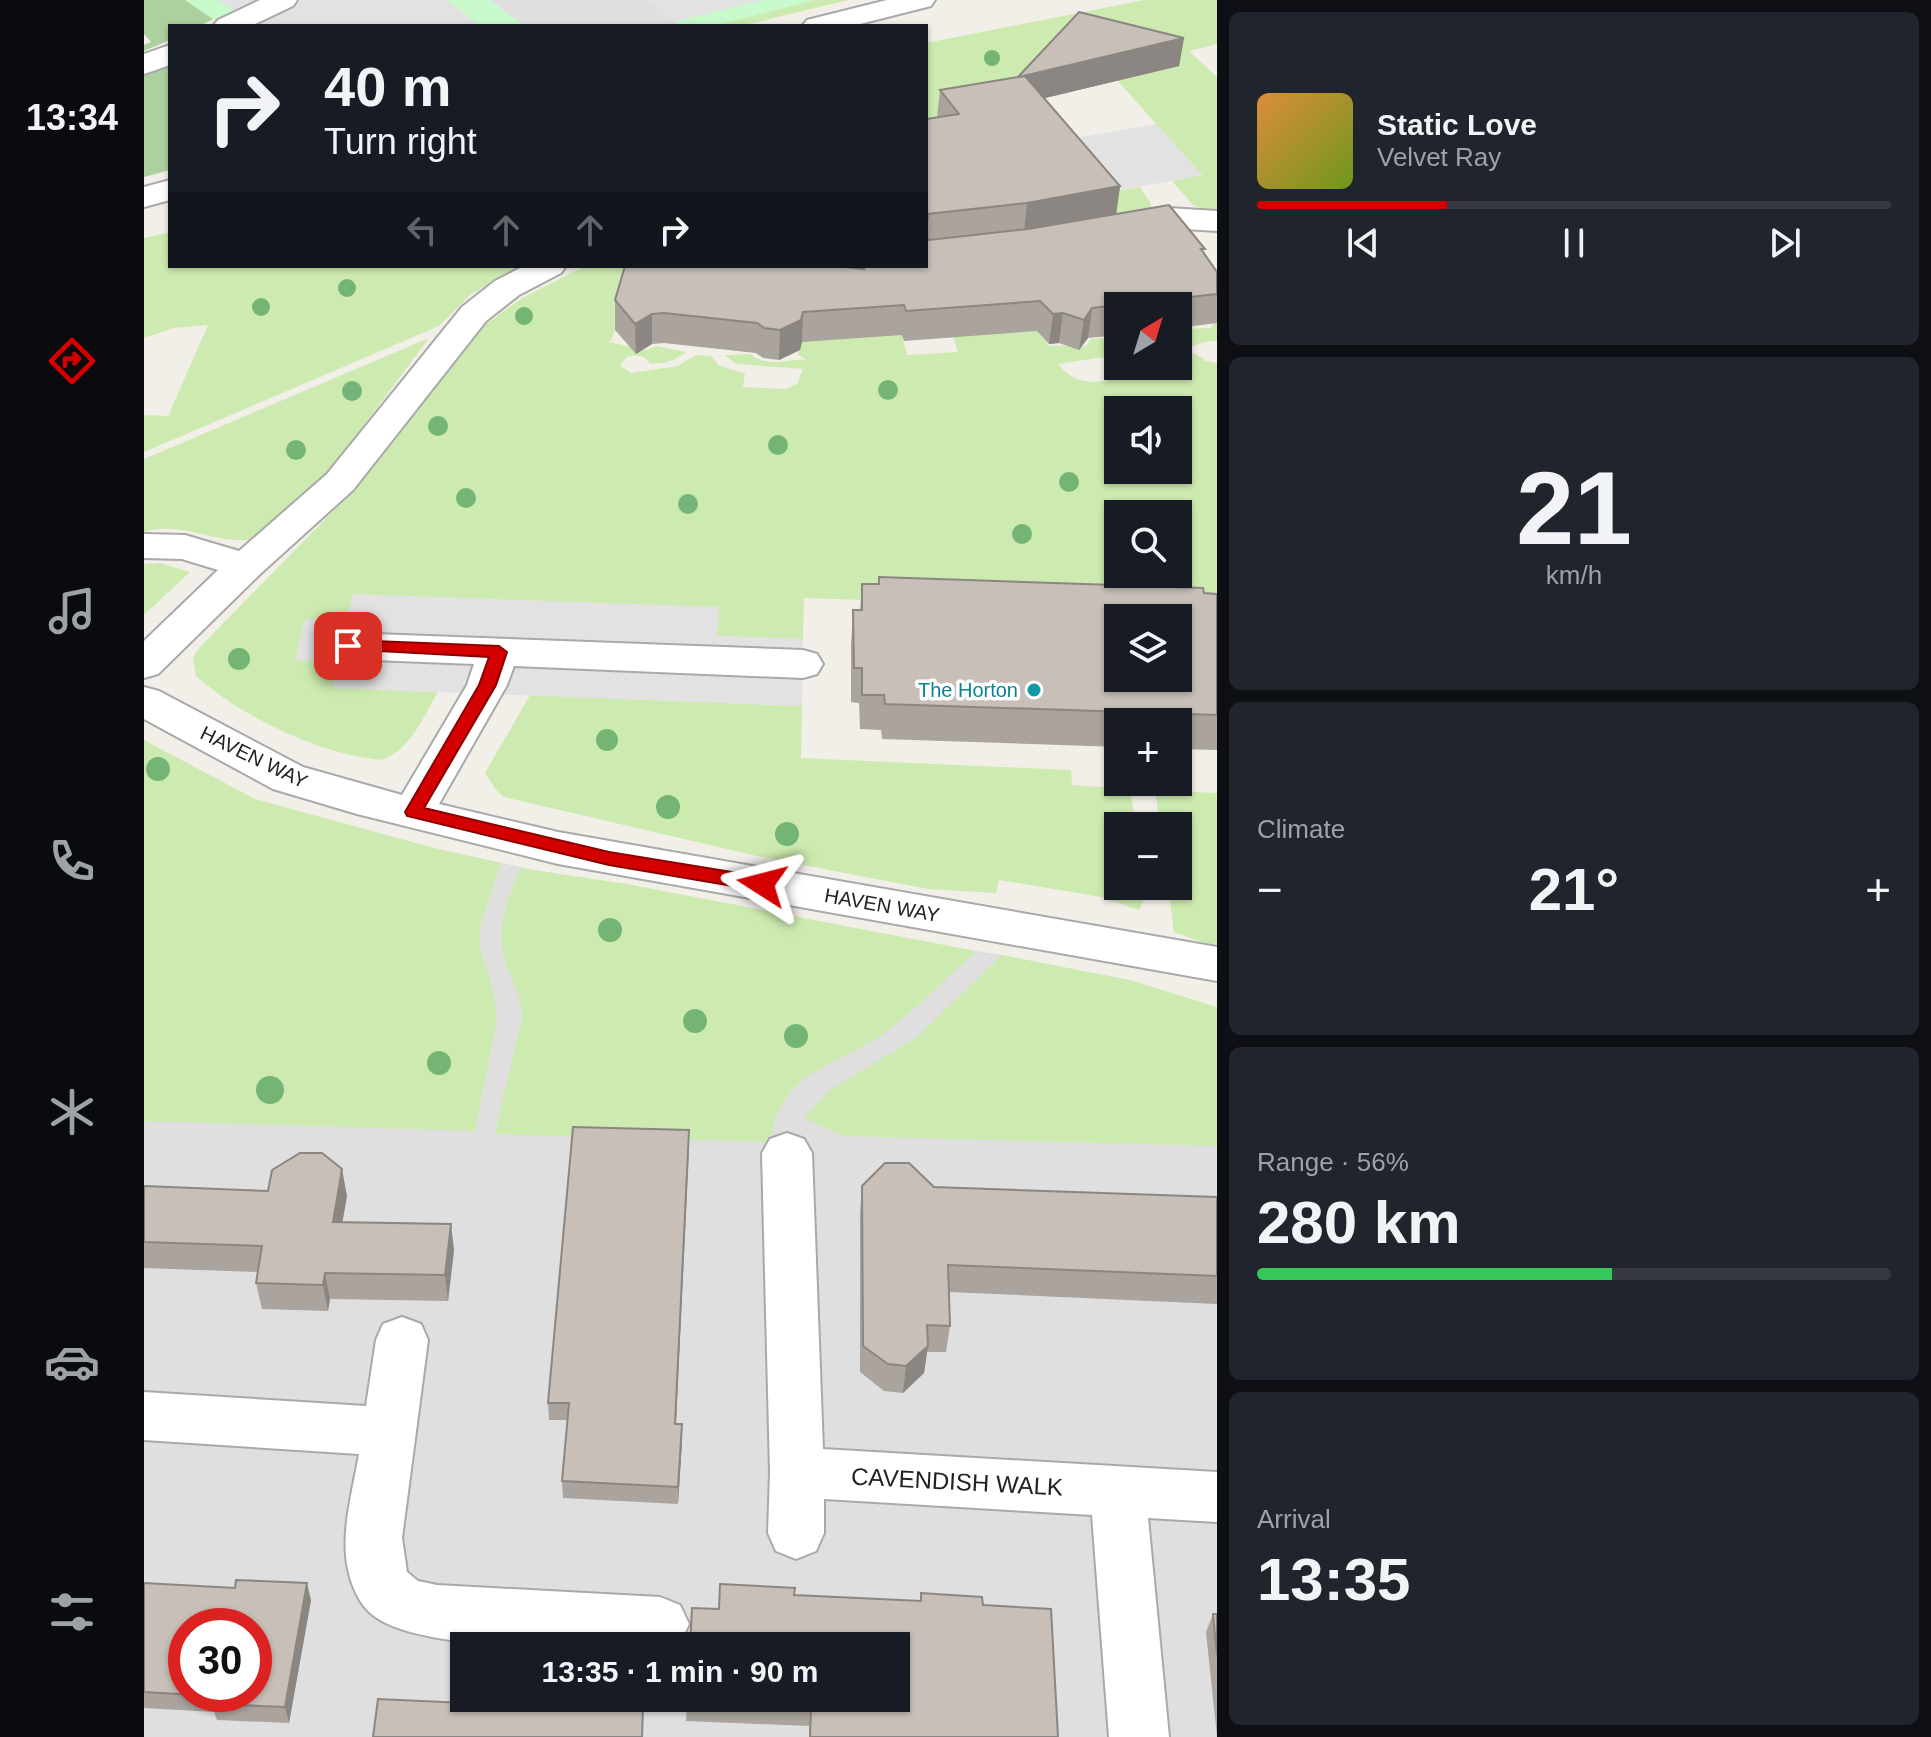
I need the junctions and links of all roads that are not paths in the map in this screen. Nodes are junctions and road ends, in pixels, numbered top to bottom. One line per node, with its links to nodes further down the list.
1 (283, 0): 3 (street)
2 (921, 0): 4 (street)
3 (232, 24)
4 (825, 24)
5 (168, 55): 6 (street)
6 (144, 65)
7 (168, 191): 8 (street)
8 (144, 197)
9 (1217, 221): 10 (street)
10 (1087, 233)
11 (545, 268): 13 (street)
12 (144, 546): 13 (street)
13 (245, 566): 16 (street)
14 (348, 646): 15 (street)
15 (499, 652): 17 (street); 19 (street)
16 (144, 664)
17 (803, 664)
18 (144, 701): 19 (street, HAVEN WAY)
19 (413, 812): 20 (street, HAVEN WAY)
20 (1217, 964)
21 (787, 1153): 25 (street)
22 (402, 1340): 24 (street)
23 (144, 1416): 24 (street)
24 (387, 1432): 29 (street)
25 (797, 1472): 26 (street, CAVENDISH WALK); 28 (street)
26 (1118, 1491): 27 (street, CAVENDISH WALK); 30 (street)
27 (1217, 1497)
28 (796, 1533)
29 (660, 1624)
30 (1139, 1737)

